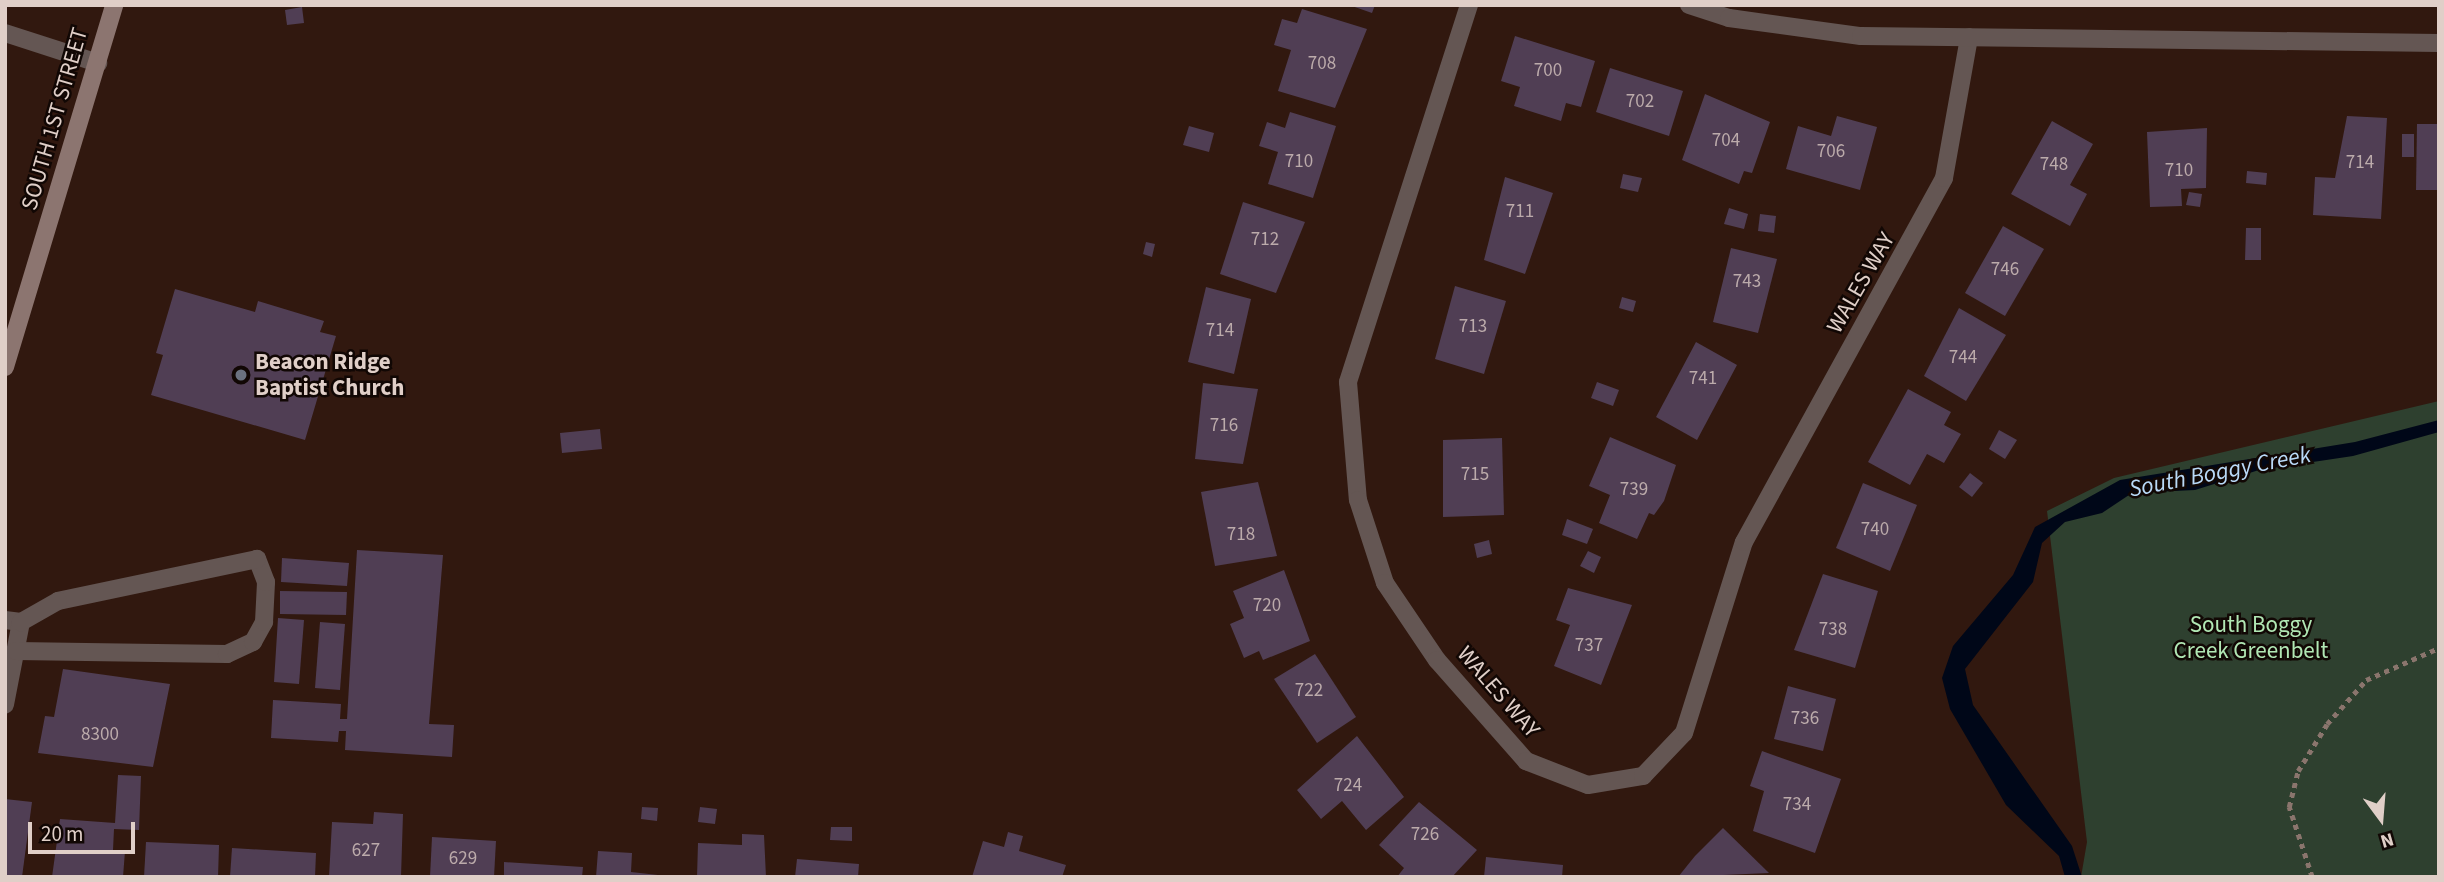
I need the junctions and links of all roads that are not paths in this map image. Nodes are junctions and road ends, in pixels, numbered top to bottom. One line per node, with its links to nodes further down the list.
1 (114, 5): 7 (main road, SOUTH 1ST STREET)
2 (1469, 5): 5 (street, WALES WAY)
3 (1689, 5): 5 (street)
4 (5, 33): 7 (street)
5 (1969, 37): 6 (street)
6 (2439, 43)
7 (98, 63): 8 (main road, SOUTH 1ST STREET)
8 (5, 367)
9 (13, 621): 10 (street); 10 (street)
10 (16, 651): 11 (street)
11 (6, 703)

